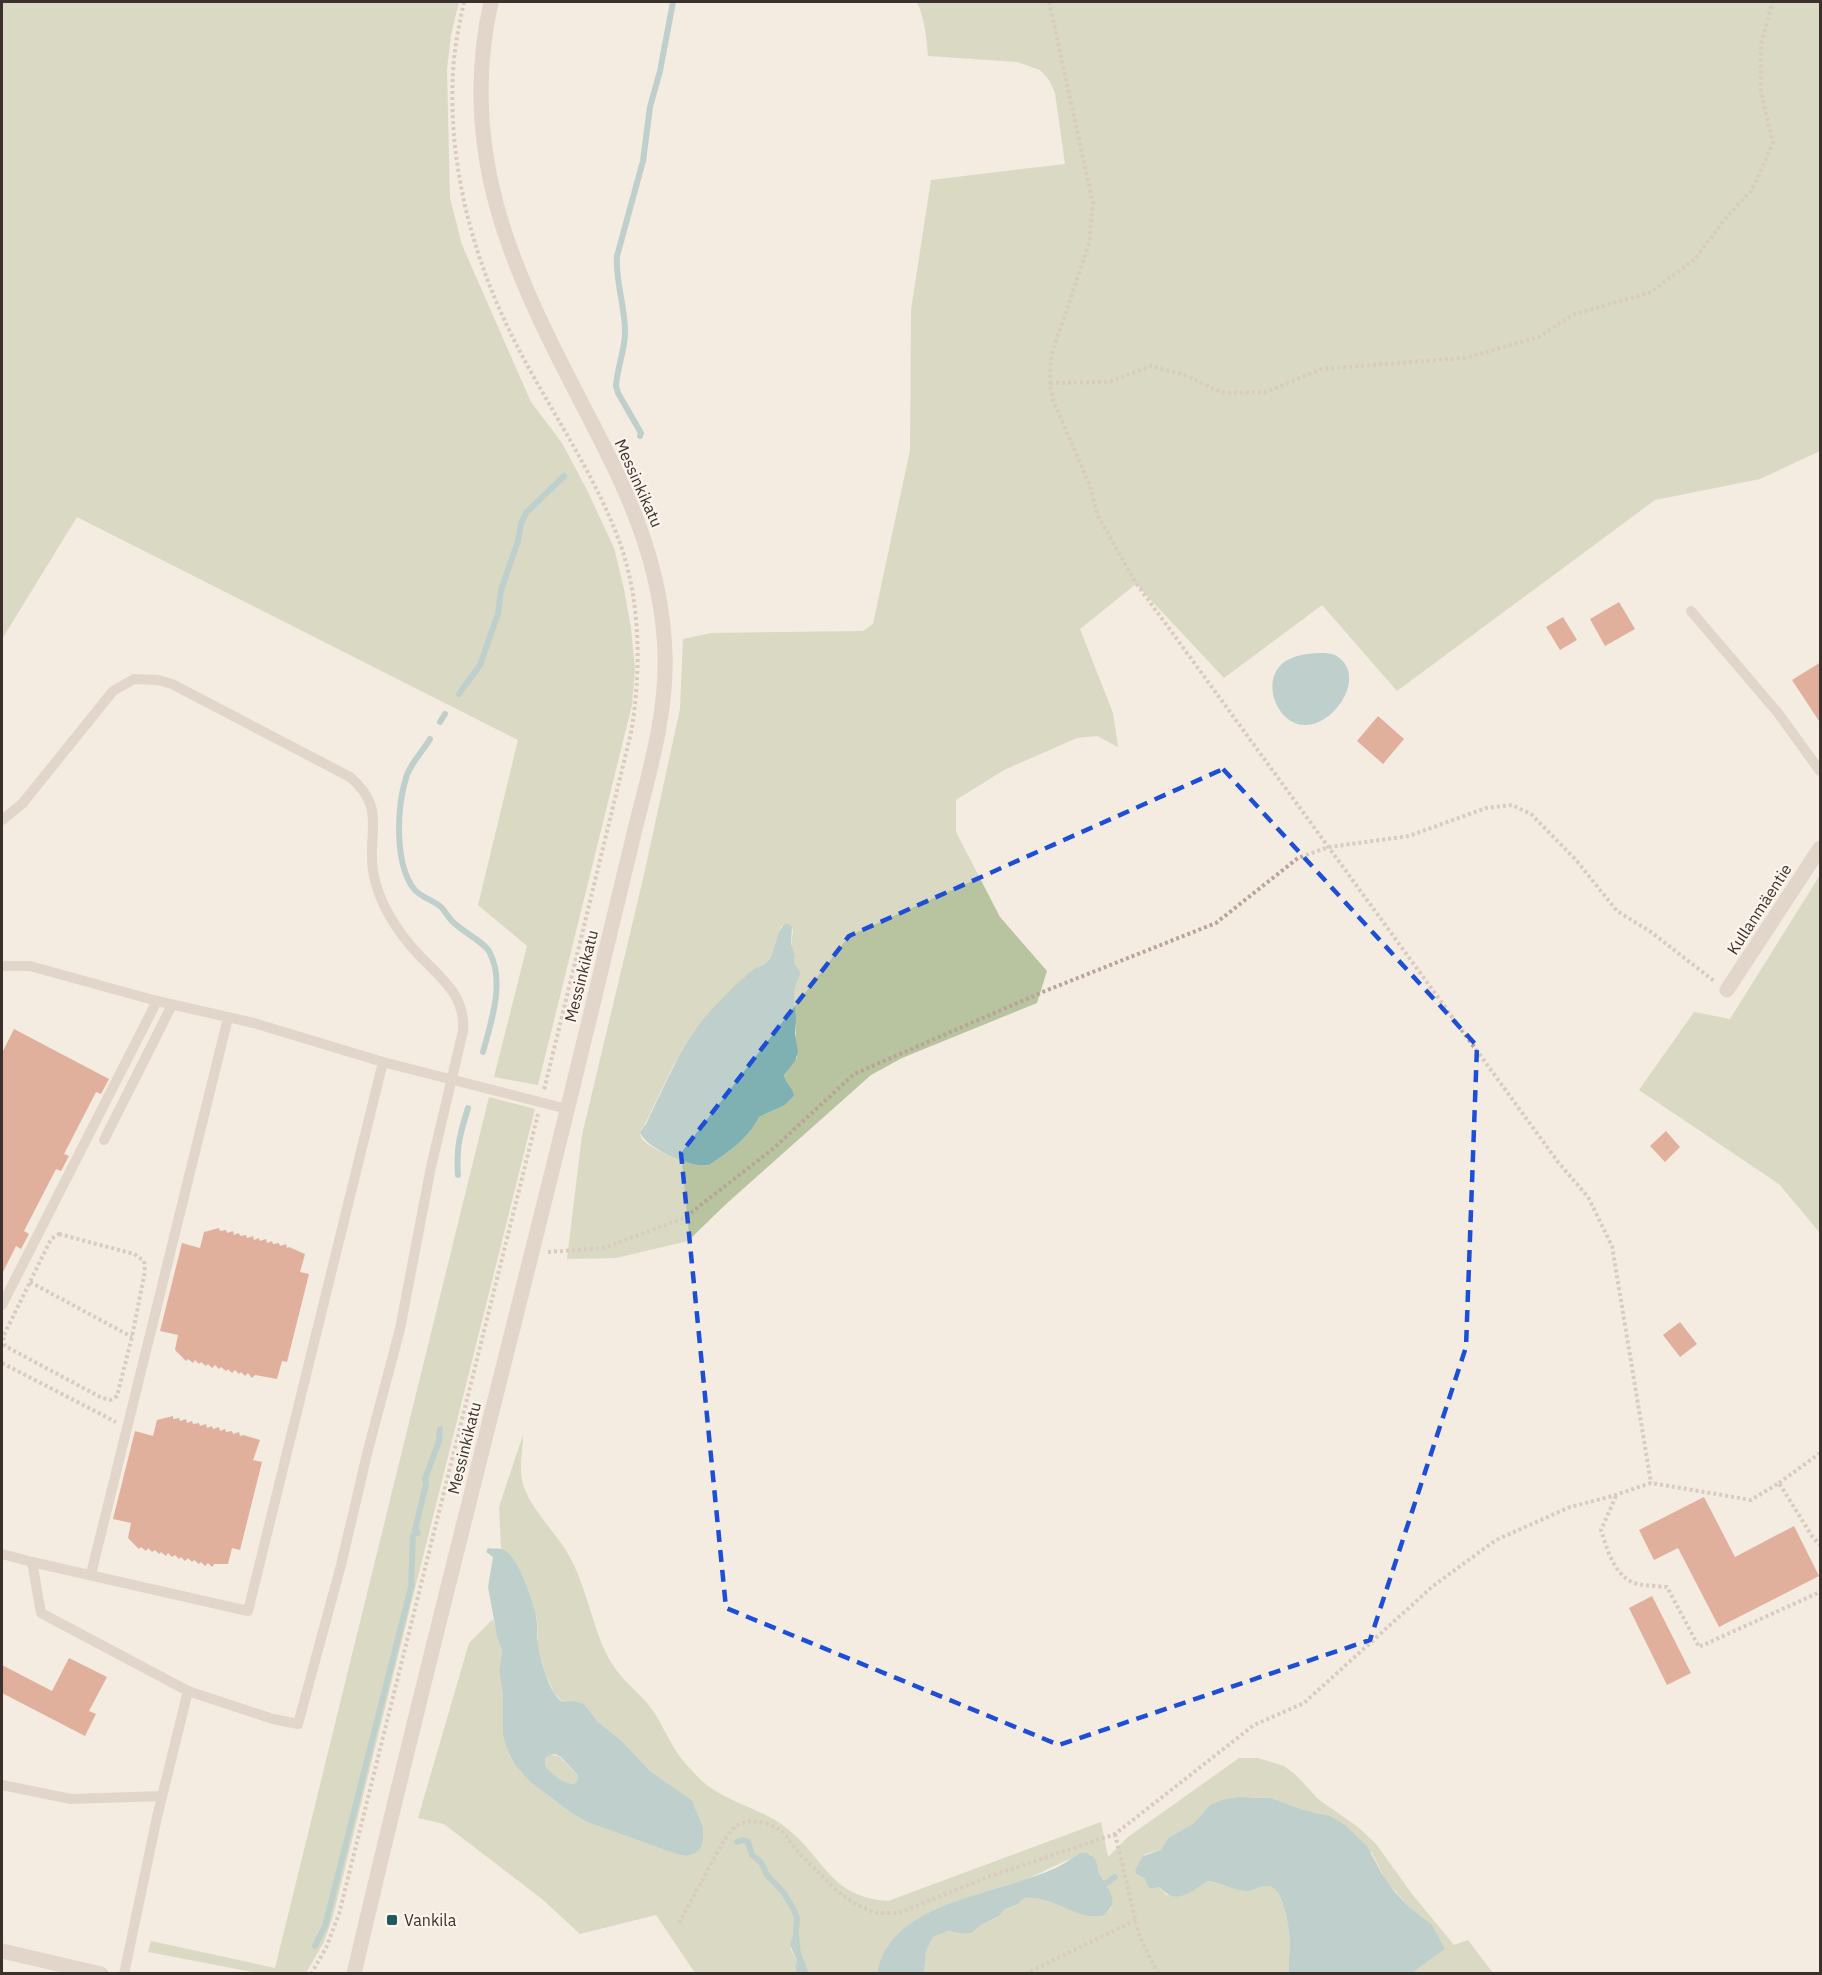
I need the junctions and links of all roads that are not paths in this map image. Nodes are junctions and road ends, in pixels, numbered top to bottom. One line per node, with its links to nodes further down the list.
1 (491, 2): 13 (street, Messinkikatu)
2 (1691, 611): 3 (lane)
3 (1821, 771)
4 (2, 820): 12 (lane)
5 (1821, 848): 7 (street, Kullanmäentie)
6 (2, 966): 8 (lane)
7 (1727, 990)
8 (157, 1001): 9 (lane); 15 (lane)
9 (172, 1005): 10 (lane); 14 (lane)
10 (228, 1018): 11 (lane); 18 (lane)
11 (383, 1062): 12 (lane); 18 (lane)
12 (452, 1078): 13 (lane); 19 (lane)
13 (567, 1109): 25 (street, Messinkikatu)
14 (104, 1140)
15 (2, 1305)
16 (2, 1554): 17 (lane)
17 (32, 1562): 18 (lane); 19 (lane)
18 (91, 1574)
19 (188, 1691): 21 (lane)
20 (2, 1785): 21 (lane)
21 (162, 1796): 24 (lane)
22 (2, 1951): 23 (street)
23 (101, 1974)
24 (124, 1974)
25 (354, 1974)

